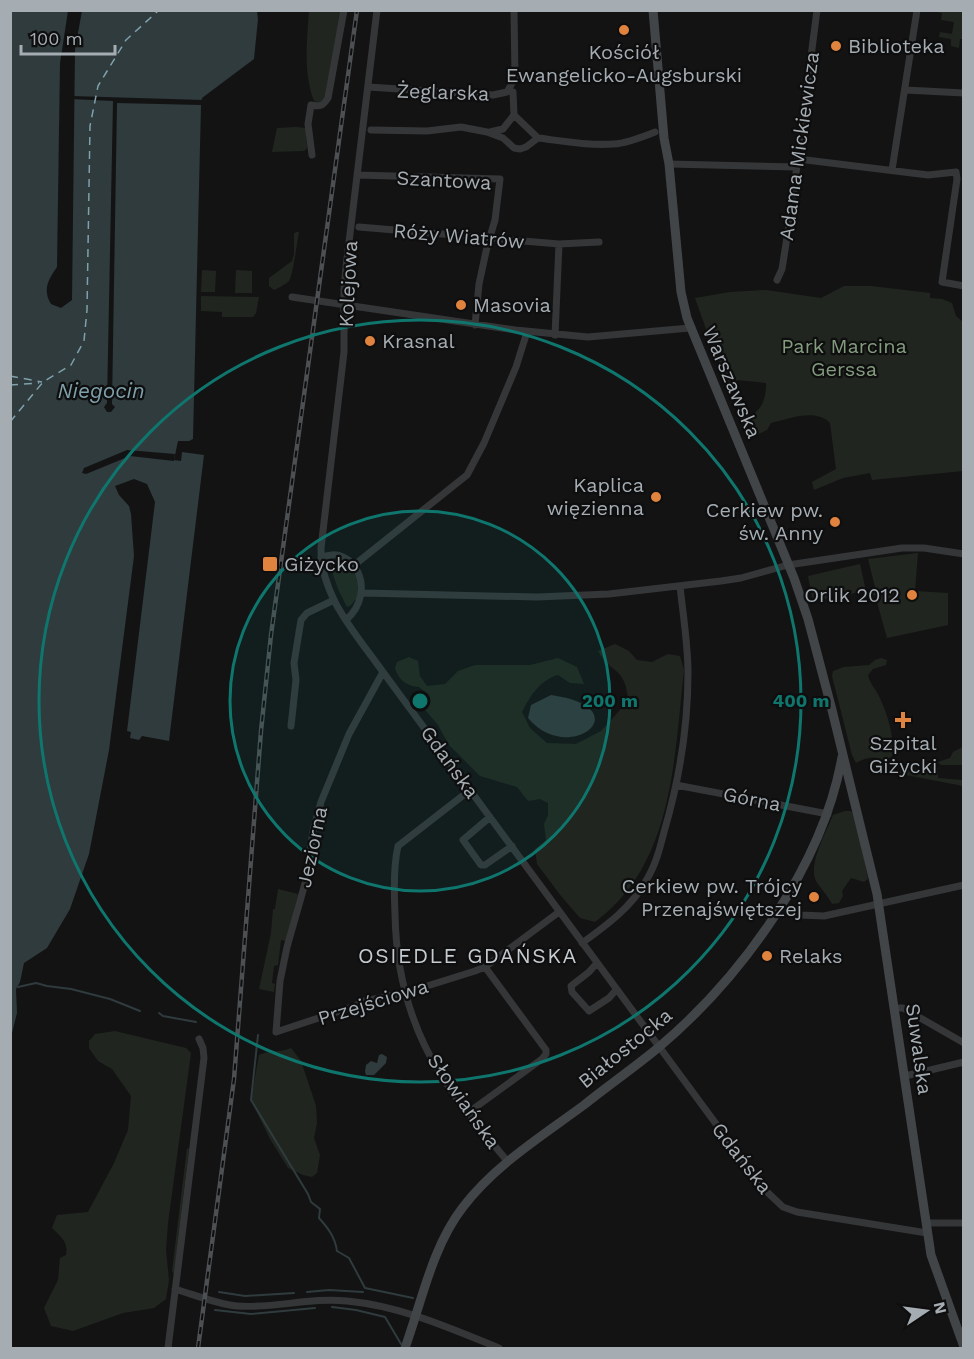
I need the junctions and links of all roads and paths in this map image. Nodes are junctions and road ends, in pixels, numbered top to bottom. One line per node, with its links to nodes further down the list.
1 (344, 10): 16 (street)
2 (377, 10): 7 (street, Kolejowa)
3 (514, 10): 7 (street, Żeglarska)
4 (653, 10): 18 (street, Warszawska)
5 (817, 10): 17 (street, Adama Mickiewicza)
6 (917, 10): 8 (street)
7 (368, 87): 20 (street, Kolejowa)
8 (905, 90): 10 (street); 19 (street)
9 (513, 92): 11 (street)
10 (963, 93)
11 (514, 115): 13 (street); 15 (street)
12 (371, 130): 13 (street)
13 (487, 132): 15 (street)
14 (655, 132): 15 (street)
15 (538, 138)
16 (312, 155)
17 (797, 163): 18 (street); 19 (street); 25 (street, Adama Mickiewicza)
18 (669, 164): 30 (street, Warszawska)
19 (892, 170): 26 (street)
20 (357, 175): 22 (street, Szantowa); 28 (street, Kolejowa)
21 (359, 227): 22 (street, Róży Wiatrów)
22 (490, 238): 24 (street, Róży Wiatrów); 29 (street, Szantowa)
23 (599, 242): 24 (street, Róży Wiatrów)
24 (560, 244): 32 (street)
25 (777, 280)
26 (963, 286)
27 (292, 297): 28 (street)
28 (344, 303): 29 (street); 34 (street, Kolejowa)
29 (475, 325): 31 (street)
30 (690, 328): 32 (street); 35 (street, Warszawska)
31 (527, 332): 32 (street); 36 (street)
32 (555, 334)
33 (963, 554): 35 (street)
34 (321, 558): 36 (street); 39 (street, Kolejowa)
35 (788, 565): 37 (street); 43 (street, Warszawska)
36 (353, 566): 38 (street)
37 (681, 586): 38 (street); 44 (street)
38 (363, 593): 40 (street)
39 (334, 600): 40 (street, Gdańska); 42 (street)
40 (346, 620): 41 (street, Gdańska)
41 (383, 672): 45 (street, Gdańska); 59 (street, Jeziorna)
42 (291, 726)
43 (843, 753): 46 (street, Białostocka); 50 (street, Suwalska)
44 (676, 785): 46 (street, Górna); 53 (street)
45 (470, 790): 47 (street, Gdańska); 57 (street, Słowiańska)
46 (828, 814): 51 (street, Białostocka)
47 (490, 817): 48 (street, Gdańska); 48 (street, Gdańska)
48 (512, 846): 52 (street, Gdańska)
49 (963, 885): 50 (street)
50 (879, 903): 51 (street); 58 (street, Suwalska)
51 (781, 906): 62 (street, Białostocka)
52 (559, 912): 53 (street, Gdańska); 55 (street, Przejściowa)
53 (582, 943): 54 (street, Gdańska)
54 (597, 963): 56 (street, Gdańska); 56 (street)
55 (485, 967): 57 (street, Przejściowa); 65 (street)
56 (616, 990): 62 (street, Gdańska)
57 (405, 991): 59 (street, Przejściowa); 65 (street, Słowiańska)
58 (895, 1008): 61 (street); 64 (street, Suwalska)
59 (276, 1032)
60 (199, 1039): 69 (street)
61 (963, 1043)
62 (659, 1048): 66 (street, Białostocka); 68 (street, Gdańska)
63 (963, 1062): 64 (street)
64 (905, 1076): 68 (street, Suwalska)
65 (469, 1112): 66 (street, Słowiańska)
66 (507, 1162): 70 (street, Białostocka)
67 (963, 1223): 68 (street, Gdańska)
68 (927, 1228): 71 (street, Suwalska)
69 (175, 1289): 70 (street); 72 (street)
70 (416, 1315): 73 (street, Białostocka); 74 (street)
71 (963, 1347)
72 (168, 1348)
73 (405, 1348)
74 (499, 1348)

